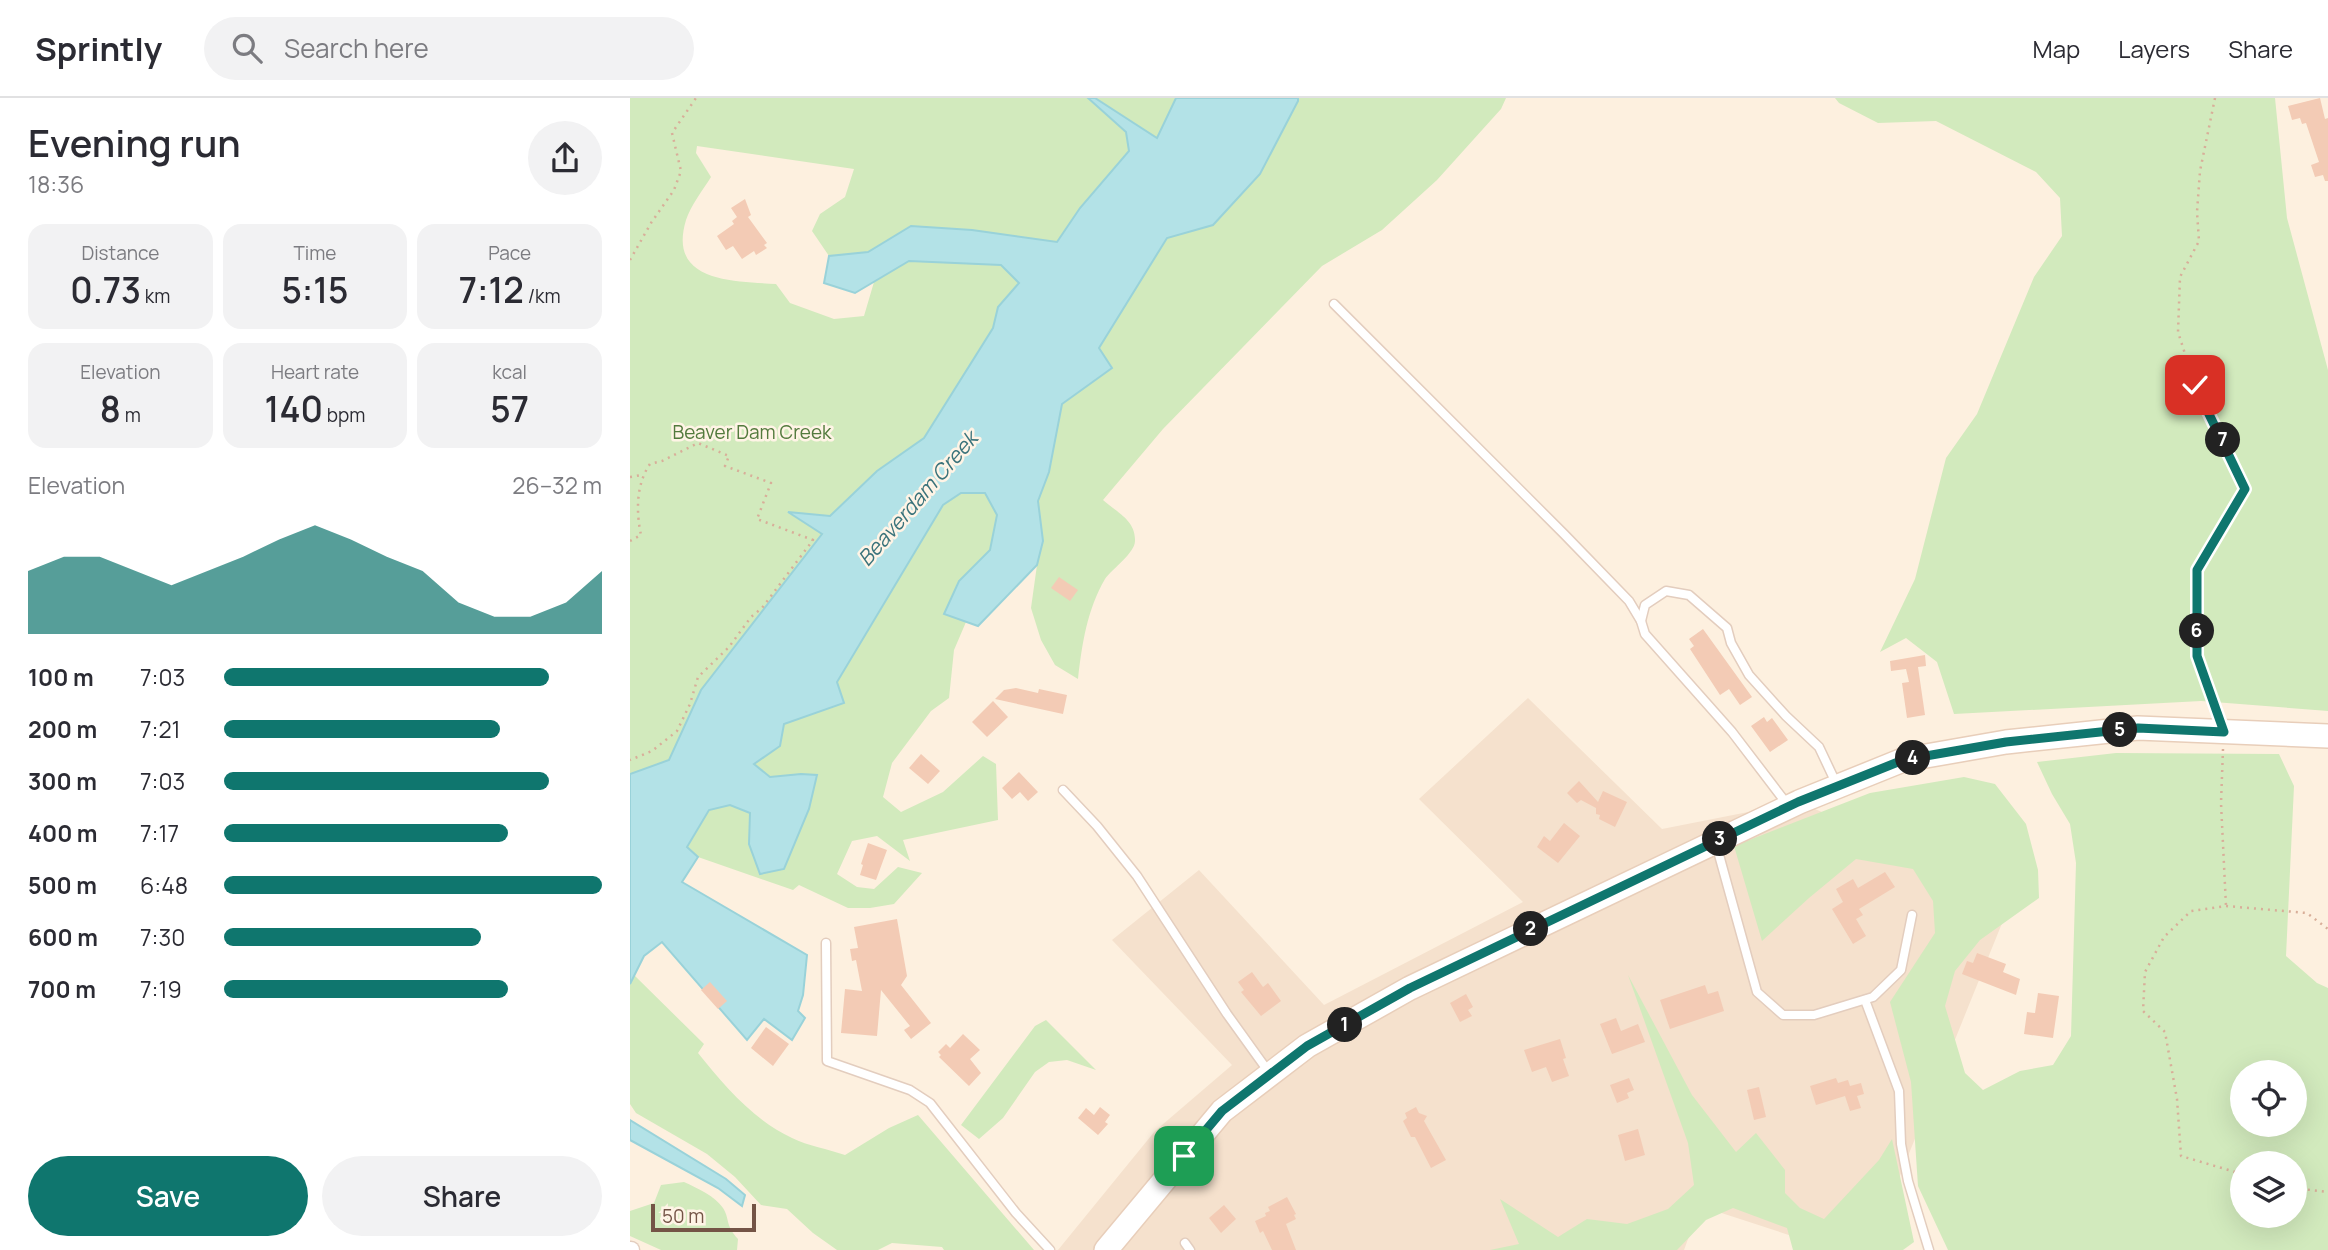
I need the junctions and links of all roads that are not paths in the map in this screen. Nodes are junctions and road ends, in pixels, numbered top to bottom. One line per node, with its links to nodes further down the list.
1 (1334, 304): 2 (lane)
2 (1641, 621): 4 (lane); 6 (lane)
3 (2328, 736): 4 (main road)
4 (1837, 786): 6 (main road)
5 (1063, 790): 11 (lane)
6 (1789, 806): 7 (main road)
7 (1716, 841): 10 (lane); 11 (main road)
8 (1912, 915): 10 (lane)
9 (825, 943): 12 (lane)
10 (1865, 1000): 14 (lane)
11 (1270, 1074): 13 (main road)
12 (1050, 1250)
13 (1106, 1250)
14 (1930, 1250)

